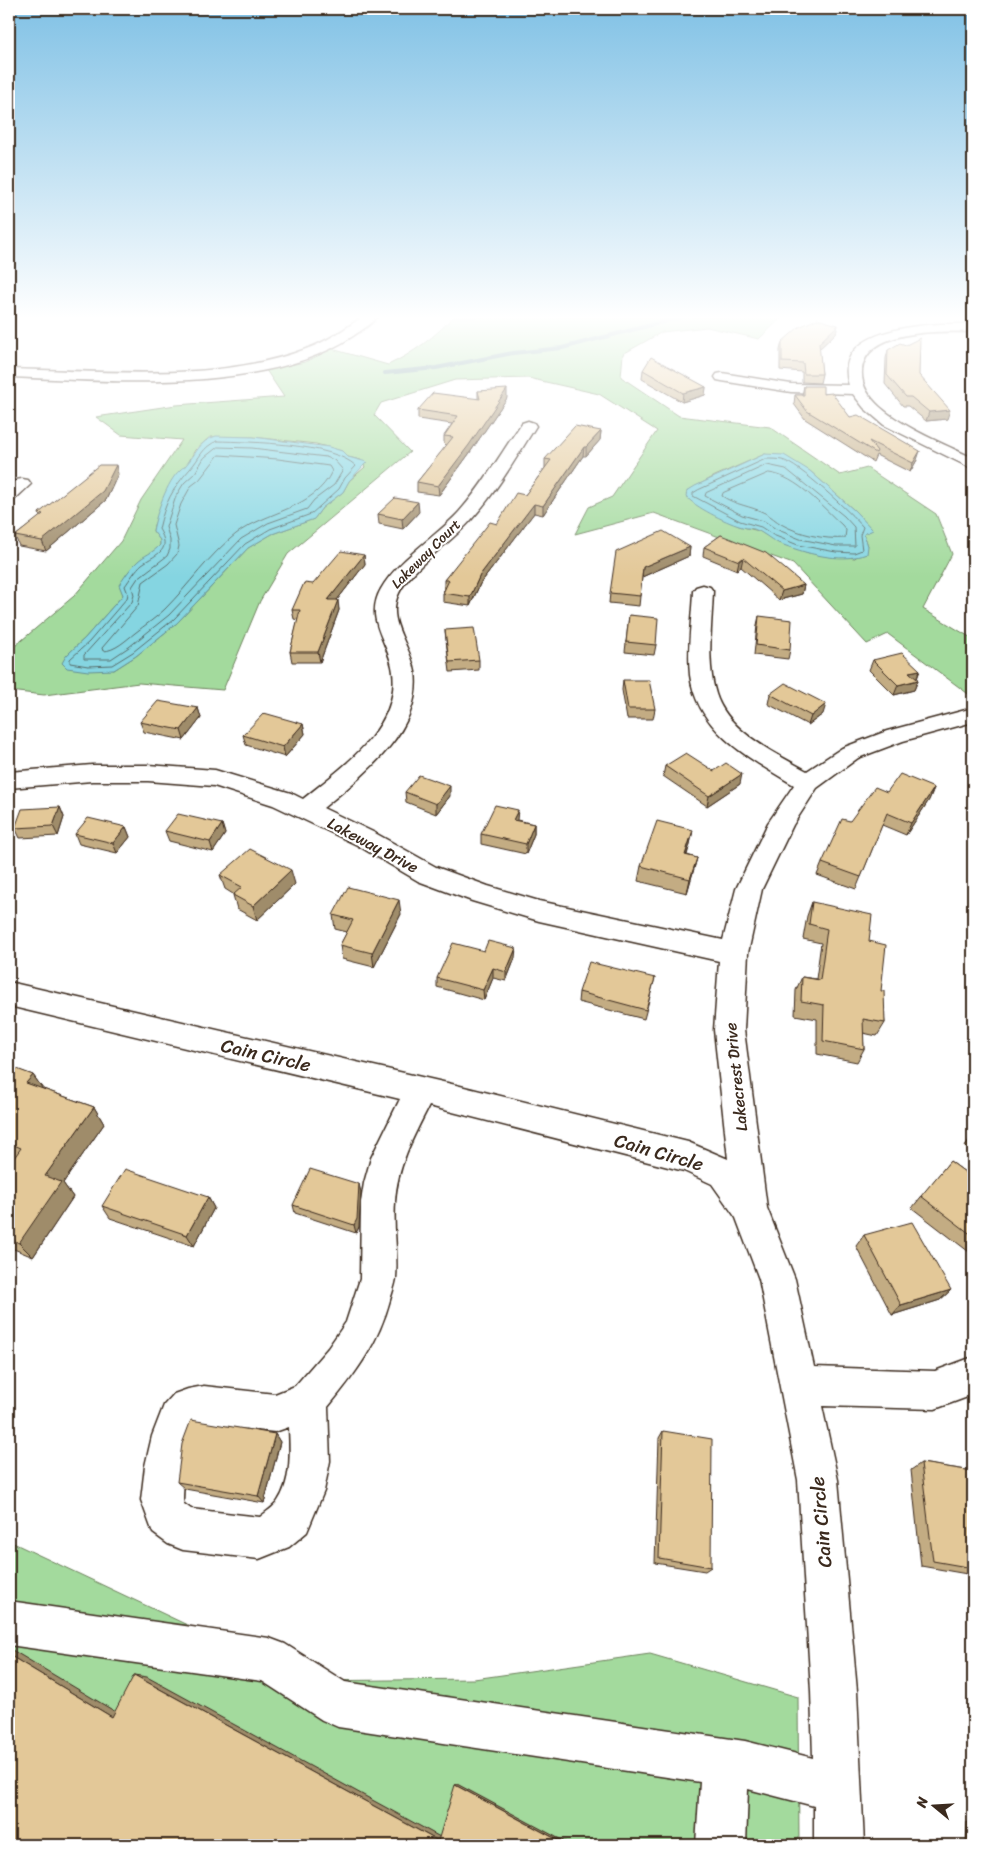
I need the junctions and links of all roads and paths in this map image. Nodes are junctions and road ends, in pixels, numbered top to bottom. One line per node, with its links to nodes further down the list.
1 (870, 404): 3 (street)
2 (528, 426): 10 (street, Lakeway Court)
3 (973, 464)
4 (22, 484): 5 (street)
5 (9, 495)
6 (703, 591): 9 (street)
7 (973, 715): 9 (street, Lakecrest Drive)
8 (9, 780): 10 (street, Lakeway Drive)
9 (808, 782): 11 (street, Lakecrest Drive)
10 (305, 810): 11 (street, Lakeway Drive)
11 (734, 953): 14 (street, Lakecrest Drive)
12 (9, 994): 13 (street, Cain Circle)
13 (421, 1091): 14 (street, Cain Circle); 17 (street)
14 (750, 1209): 16 (street, Cain Circle)
15 (973, 1376): 16 (street)
16 (799, 1386): 20 (street, Cain Circle)
17 (308, 1401): 17 (street)
18 (9, 1623): 19 (street)
19 (725, 1762): 20 (street); 21 (street)
20 (838, 1788): 22 (street, Cain Circle)
21 (721, 1845)
22 (839, 1845)

